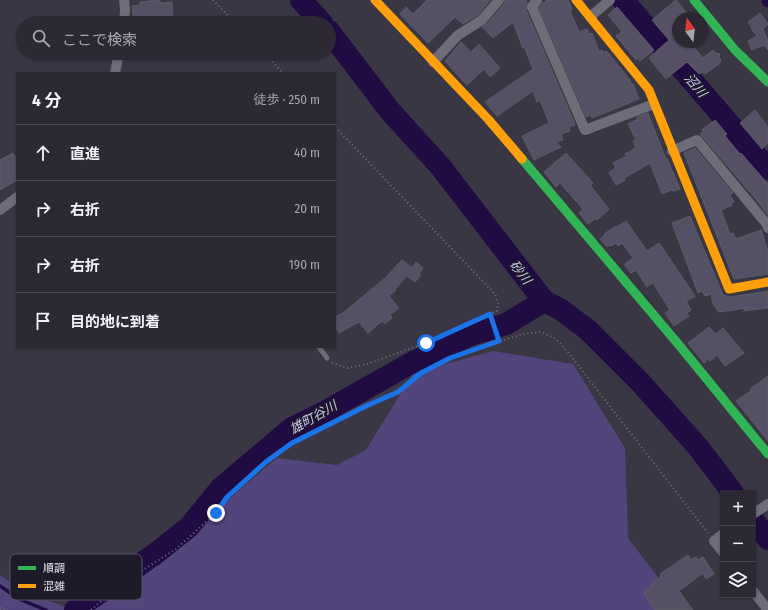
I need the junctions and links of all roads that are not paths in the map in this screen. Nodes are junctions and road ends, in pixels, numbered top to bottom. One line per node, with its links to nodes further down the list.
1 (124, 0): 8 (street)
2 (375, 0): 11 (street)
3 (499, 0): 11 (street)
4 (537, 0): 14 (street)
5 (576, 0): 9 (street)
6 (610, 0): 9 (street)
7 (694, 0): 13 (street)
8 (125, 16)
9 (590, 17): 14 (street)
10 (118, 60): 12 (street)
11 (433, 62): 22 (street)
12 (115, 72)
13 (768, 82)
14 (654, 104): 15 (street)
15 (672, 150): 18 (street); 19 (street)
16 (16, 198): 17 (street)
17 (0, 210)
18 (768, 228)
19 (768, 282)
20 (320, 348): 21 (lane)
21 (327, 358)
22 (768, 454)
23 (768, 504): 24 (street)
24 (756, 512)
25 (756, 595): 26 (street)
26 (768, 610)

